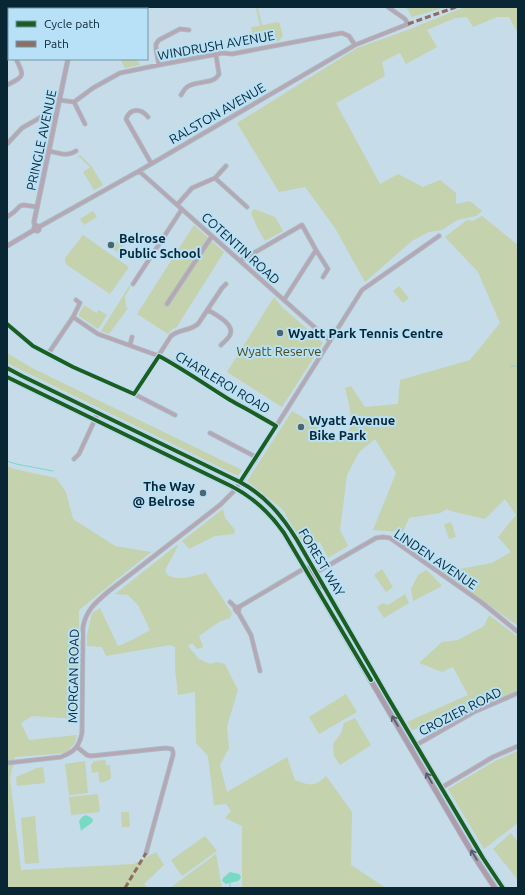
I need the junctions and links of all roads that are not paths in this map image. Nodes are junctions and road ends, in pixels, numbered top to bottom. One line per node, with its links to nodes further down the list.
1 (388, 7): 3 (street, RALSTON AVENUE)
2 (189, 30): 7 (street)
3 (355, 45): 4 (street, WINDRUSH AVENUE); 18 (street, RALSTON AVENUE)
4 (216, 55): 7 (street, WINDRUSH AVENUE); 9 (street)
5 (16, 60): 8 (street)
6 (68, 60): 10 (street, PRINGLE AVENUE)
7 (159, 65): 11 (street, WINDRUSH AVENUE)
8 (7, 86)
9 (182, 95)
10 (60, 100): 11 (street); 12 (street, PRINGLE AVENUE)
11 (74, 102): 14 (street)
12 (56, 116): 15 (street); 16 (street, PRINGLE AVENUE)
13 (148, 117): 18 (street)
14 (85, 124)
15 (7, 144)
16 (49, 151): 17 (street); 23 (street, PRINGLE AVENUE)
17 (76, 151)
18 (151, 163): 20 (street, RALSTON AVENUE)
19 (226, 166): 21 (street)
20 (139, 171): 22 (street, COTENTIN ROAD); 27 (street, RALSTON AVENUE)
21 (215, 178): 22 (street); 24 (street)
22 (177, 205): 25 (street, COTENTIN ROAD)
23 (37, 207): 26 (street); 27 (street, PRINGLE AVENUE)
24 (247, 207)
25 (182, 209): 28 (street, COTENTIN ROAD); 34 (street)
26 (7, 217)
27 (36, 228): 30 (street, RALSTON AVENUE)
28 (212, 236): 32 (street, COTENTIN ROAD); 38 (street)
29 (439, 236): 43 (street, MORGAN ROAD)
30 (7, 246)
31 (316, 250): 32 (street); 33 (street); 37 (street)
32 (240, 261): 37 (street, COTENTIN ROAD)
33 (323, 277)
34 (134, 284)
35 (226, 284): 39 (street)
36 (76, 300): 40 (street)
37 (284, 300): 43 (street, COTENTIN ROAD)
38 (167, 304)
39 (208, 310): 45 (street); 47 (street)
40 (73, 317): 44 (street, CHARLEROI ROAD); 46 (street)
41 (7, 324): 46 (street)
42 (132, 336): 44 (street)
43 (330, 341): 54 (street, MORGAN ROAD)
44 (130, 345): 47 (street, CHARLEROI ROAD)
45 (221, 345)
46 (48, 354): 50 (street)
47 (159, 356): 50 (street); 54 (street, CHARLEROI ROAD)
48 (7, 368): 51 (main road, FOREST WAY)
49 (7, 377): 53 (main road, FOREST WAY)
50 (134, 394): 52 (street)
51 (98, 413): 53 (street); 58 (main road, FOREST WAY)
52 (175, 415)
53 (95, 420): 57 (street); 59 (main road, FOREST WAY)
54 (276, 426): 56 (street, MORGAN ROAD)
55 (210, 433): 56 (street)
56 (256, 457): 58 (street, MORGAN ROAD)
57 (74, 459)
58 (240, 482): 59 (street, MORGAN ROAD); 60 (main road, FOREST WAY)
59 (236, 488): 61 (main road, FOREST WAY); 71 (street, MORGAN ROAD)
60 (297, 540): 61 (main road); 62 (main road, FOREST WAY)
61 (305, 568): 63 (main road); 65 (street); 72 (main road, FOREST WAY, one-way to 61)
62 (317, 572): 63 (main road, FOREST WAY); 66 (street, LINDEN AVENUE)
63 (328, 592): 69 (main road, FOREST WAY)
64 (230, 602): 65 (street)
65 (237, 607): 67 (street)
66 (518, 632)
67 (260, 671)
68 (518, 693): 69 (street, CROZIER ROAD)
69 (416, 745): 72 (street, CROZIER ROAD); 74 (main road, FOREST WAY)
70 (518, 746): 74 (street)
71 (77, 747): 73 (street); 75 (street)
72 (411, 748): 76 (main road, FOREST WAY, one-way to 72)
73 (7, 763)
74 (441, 788): 77 (main road, FOREST WAY)
75 (146, 854)
76 (495, 888)
77 (503, 888)

